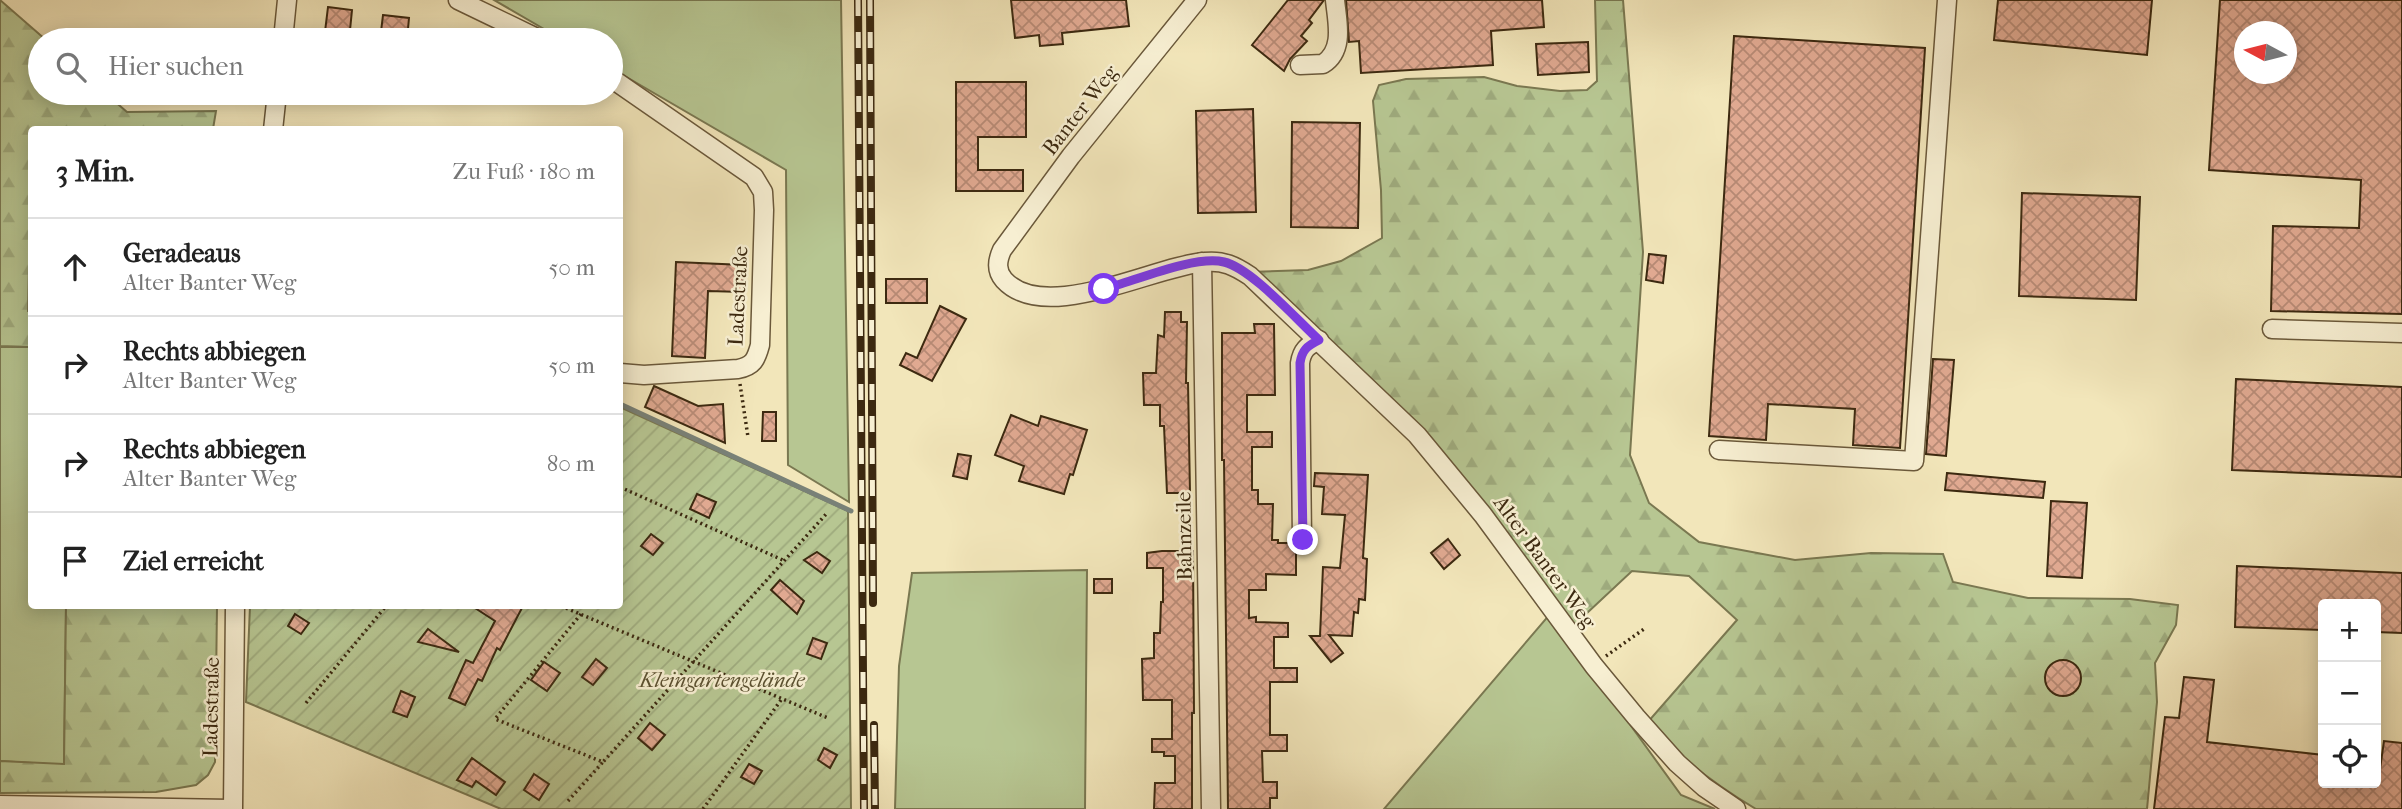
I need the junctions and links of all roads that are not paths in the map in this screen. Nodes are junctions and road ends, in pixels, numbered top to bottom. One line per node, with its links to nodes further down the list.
1 (287, 0): 6 (street)
2 (458, 0): 7 (street)
3 (1197, 0): 12 (street, Banter Weg)
4 (1335, 0): 8 (street)
5 (1947, 0): 18 (street)
6 (284, 28)
7 (516, 28)
8 (1300, 65)
9 (623, 86): 17 (street, Ladestraße)
10 (276, 105): 11 (street)
11 (273, 126)
12 (1002, 250): 13 (street, Alter Banter Weg)
13 (1202, 262): 16 (street, Alter Banter Weg); 23 (street, Bahnzeile)
14 (2272, 328): 15 (street)
15 (2402, 332)
16 (1319, 340): 19 (street); 24 (street, Alter Banter Weg)
17 (623, 373)
18 (1719, 450)
19 (1303, 540)
20 (235, 609): 22 (street, Ladestraße)
21 (0, 804): 22 (street)
22 (231, 809)
23 (1211, 809)
24 (1736, 809)

